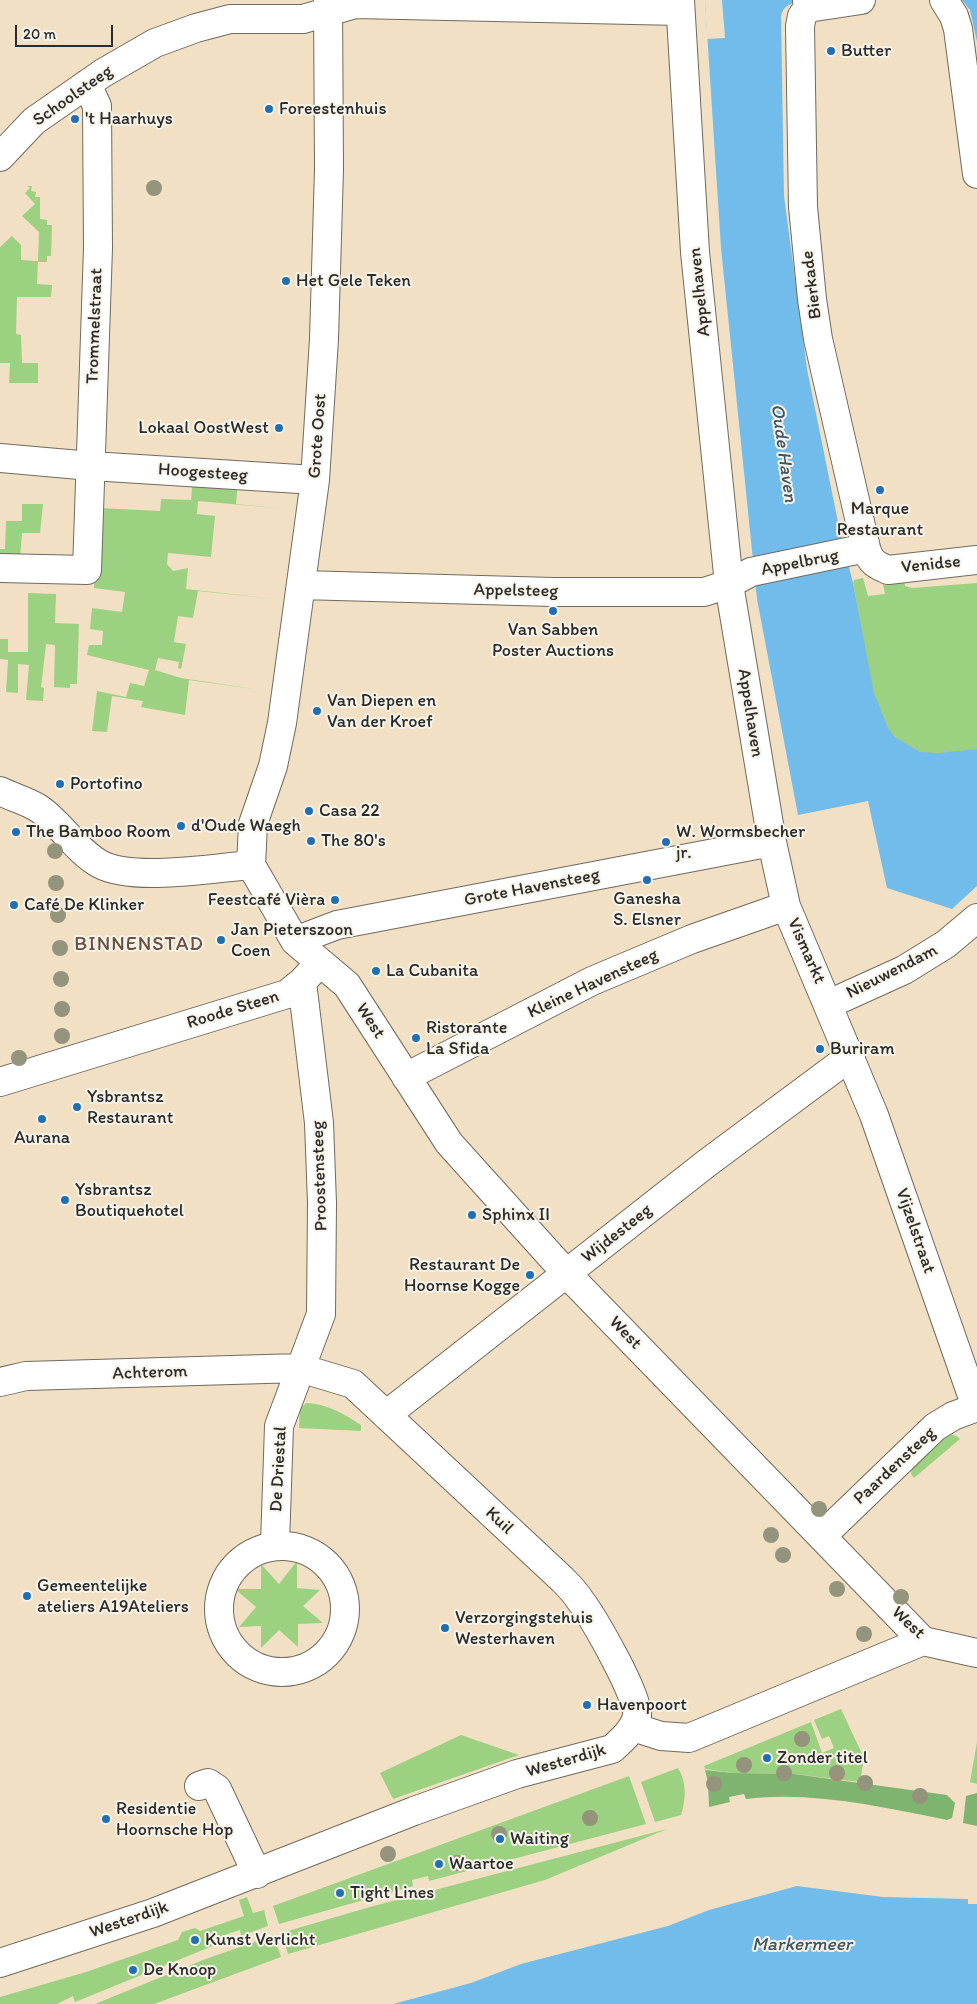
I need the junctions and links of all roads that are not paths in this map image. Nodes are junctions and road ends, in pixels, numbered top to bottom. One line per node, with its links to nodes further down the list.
1 (861, 0): 3 (street)
2 (944, 0): 8 (street)
3 (807, 3): 12 (street, Bierkade)
4 (328, 5): 5 (street, Schoolsteeg); 6 (street, Schoolsteeg); 11 (street, Grote Oost)
5 (680, 6): 15 (street, Appelhaven)
6 (95, 79): 7 (street, Schoolsteeg); 10 (street, Trommelstraat)
7 (0, 157)
8 (977, 174)
9 (0, 458): 10 (street, Hoogesteeg)
10 (91, 466): 11 (street, Hoogesteeg); 14 (street, Trommelstraat)
11 (315, 480): 16 (street, Grote Oost)
12 (857, 551): 13 (street, Venidse); 15 (street, Appelbrug)
13 (977, 560)
14 (0, 568)
15 (740, 578): 16 (street, Appelsteeg); 18 (street, Appelhaven)
16 (301, 585): 19 (street, Grote Oost)
17 (0, 791): 19 (street)
18 (772, 842): 20 (street, Vismarkt); 22 (street, Grote Havensteeg)
19 (251, 865): 22 (street)
20 (786, 906): 24 (street, Vismarkt); 26 (street, Kleine Havensteeg)
21 (977, 918): 24 (street, Nieuwendam)
22 (295, 941): 23 (street)
23 (310, 972): 26 (street, West); 27 (street, Roode Steen); 29 (street, Proostensteeg)
24 (829, 1004): 25 (street, Vismarkt)
25 (851, 1056): 28 (street, Wijdesteeg); 31 (street, Vijzelstraat)
26 (406, 1077): 28 (street, West)
27 (0, 1082)
28 (568, 1274): 32 (street, Wijdesteeg); 33 (street, West)
29 (300, 1368): 30 (street, Achterom); 32 (street, Kuil); 34 (street, De Driestal)
30 (0, 1382)
31 (977, 1407): 33 (street, Paardensteeg)
32 (386, 1415): 37 (street, Kuil)
33 (822, 1536): 35 (street, West)
34 (275, 1544): 34 (street)
35 (924, 1641): 36 (street, West); 37 (street)
36 (977, 1653)
37 (632, 1727): 39 (street, Westerdijk)
38 (199, 1786): 39 (street)
39 (257, 1874): 40 (street, Westerdijk)
40 (0, 1963)

